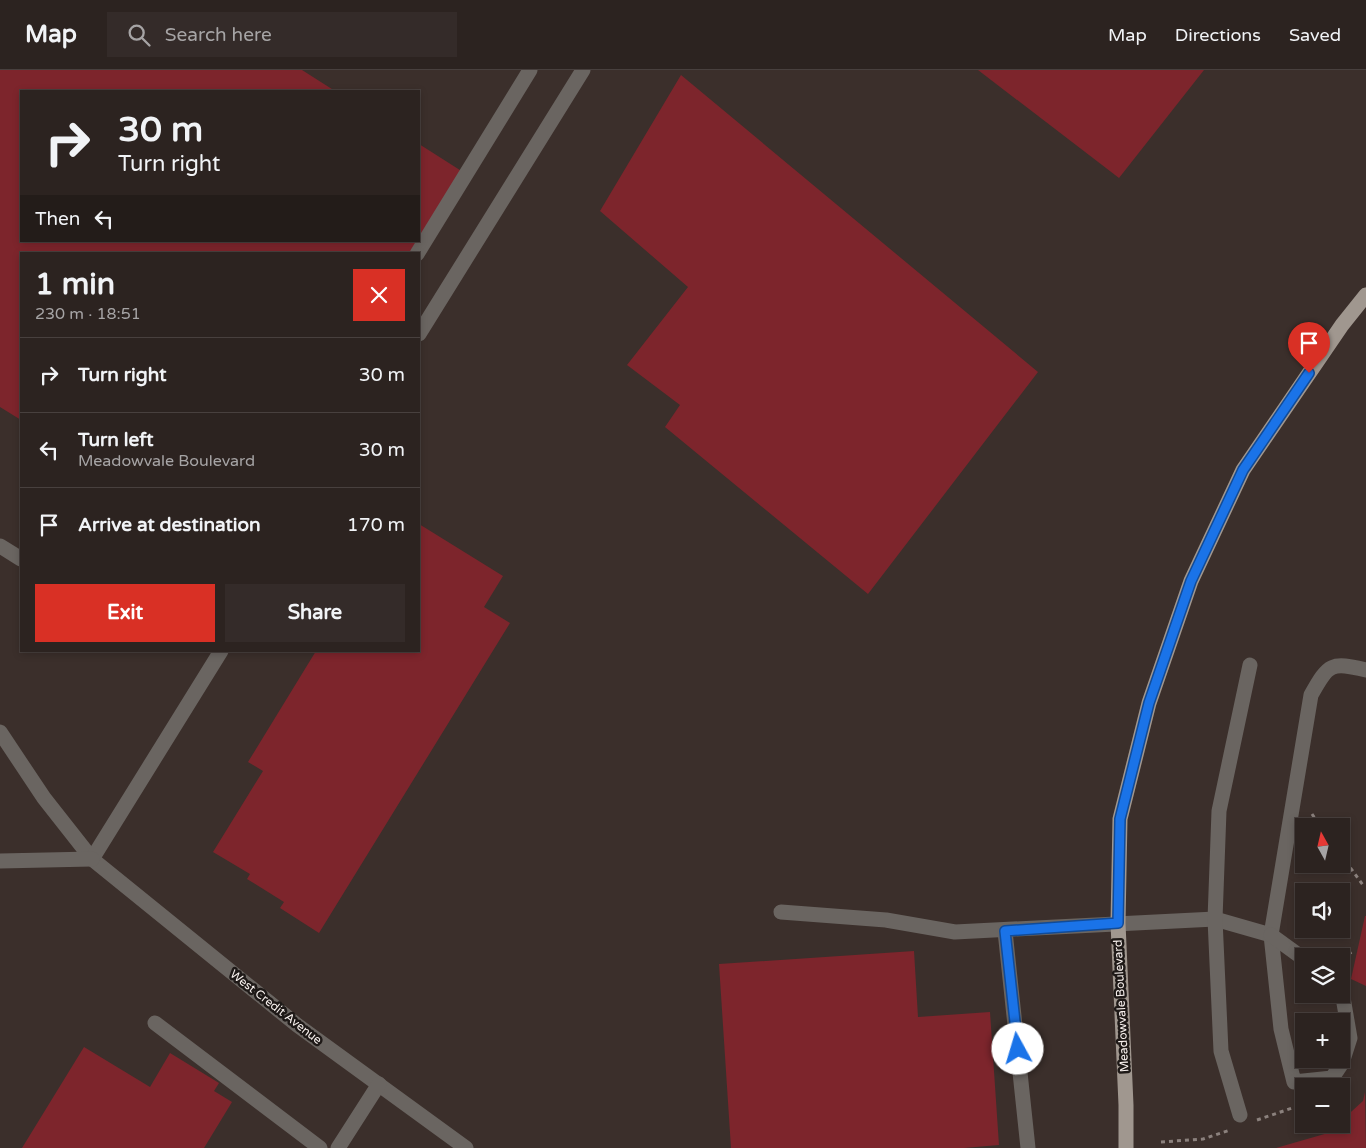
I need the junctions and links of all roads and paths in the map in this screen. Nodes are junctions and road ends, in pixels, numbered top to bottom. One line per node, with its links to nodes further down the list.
1 (530, 70): 3 (street)
2 (583, 70): 5 (street)
3 (418, 252)
4 (1366, 295): 20 (main road, Meadowvale Boulevard)
5 (420, 332)
6 (0, 546): 7 (street)
7 (20, 558)
8 (220, 652): 14 (street)
9 (1250, 665): 19 (street)
10 (1366, 670): 22 (street)
11 (0, 732): 13 (street, West Credit Avenue)
12 (0, 746): 13 (street)
13 (14, 753): 14 (street, West Credit Avenue)
14 (92, 859): 15 (street); 26 (street, West Credit Avenue)
15 (0, 861)
16 (1350, 867): 17 (path)
17 (1363, 885)
18 (781, 912): 21 (street)
19 (1214, 919): 20 (street); 22 (street); 27 (street)
20 (1118, 923): 21 (street); 32 (main road, Meadowvale Boulevard)
21 (1005, 931): 31 (street)
22 (1271, 935): 23 (street); 24 (street)
23 (1295, 952)
24 (1344, 1003)
25 (155, 1023): 28 (street)
26 (379, 1084): 29 (street); 30 (street, West Credit Avenue)
27 (1240, 1116)
28 (320, 1148)
29 (338, 1148)
30 (466, 1148)
31 (1028, 1148)
32 (1126, 1148)

